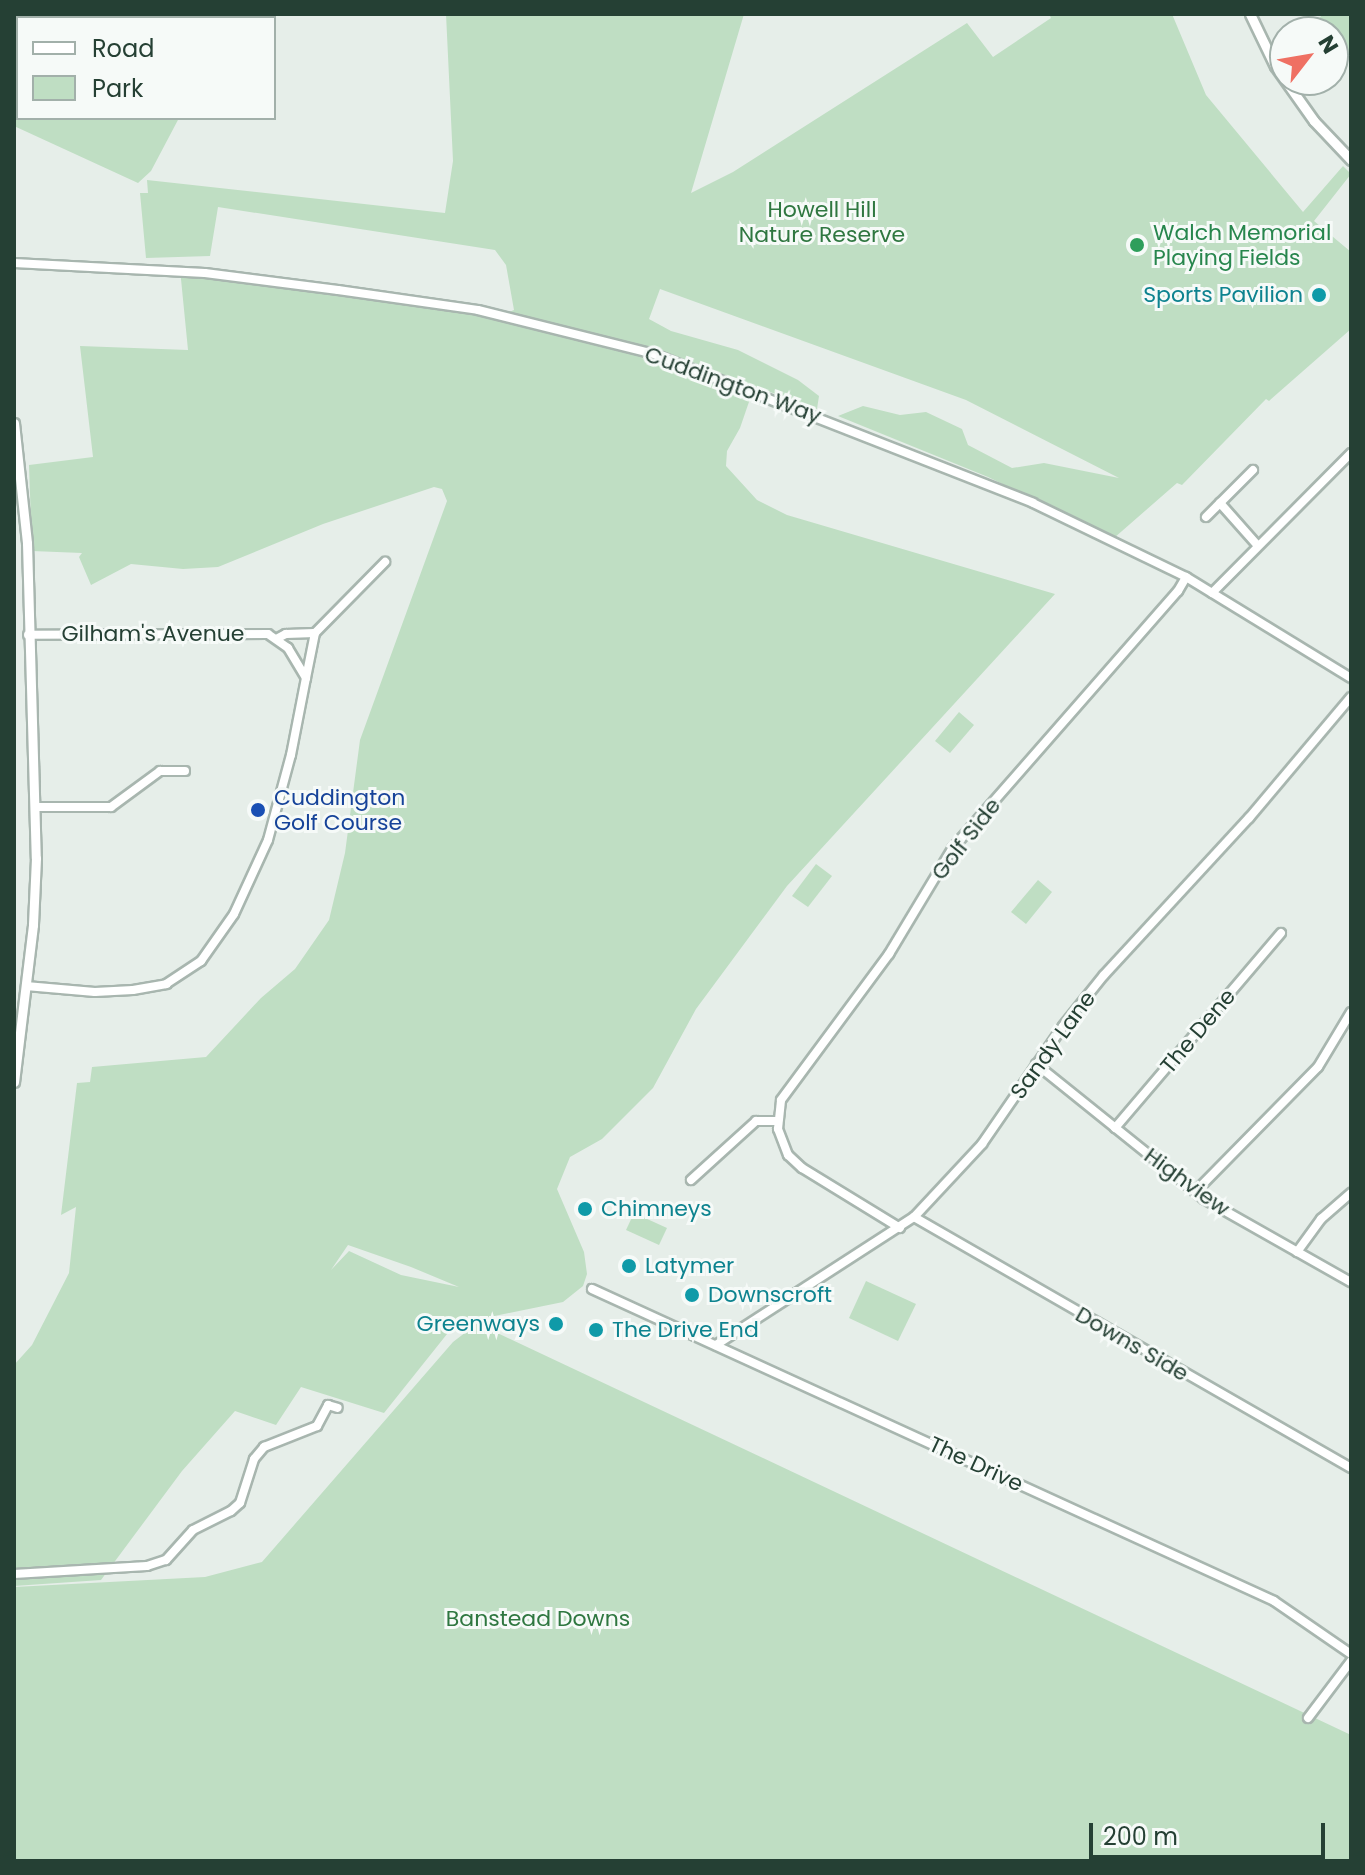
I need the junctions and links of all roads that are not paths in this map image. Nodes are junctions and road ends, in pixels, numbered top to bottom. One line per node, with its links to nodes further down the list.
1 (1250, 14): 2 (street)
2 (1351, 160)
3 (14, 263): 11 (street, Cuddington Way)
4 (14, 423): 14 (street)
5 (1351, 453): 9 (street)
6 (1253, 470): 7 (street)
7 (1220, 503): 8 (street); 9 (street)
8 (1206, 517)
9 (1258, 546): 12 (street)
10 (385, 562): 13 (street)
11 (1186, 577): 12 (street, Cuddington Way); 26 (street, Golf Side)
12 (1212, 593): 17 (street, Cuddington Way)
13 (315, 633): 15 (street, Gilham's Avenue); 16 (street)
14 (28, 635): 15 (street, Gilham's Avenue); 20 (street)
15 (278, 638): 16 (street)
16 (306, 678): 22 (street)
17 (1351, 678)
18 (1351, 697): 24 (street, Sandy Lane)
19 (185, 771): 20 (street)
20 (35, 807): 22 (street)
21 (1281, 933): 27 (street, The Dene)
22 (26, 986): 25 (street)
23 (1351, 1012): 29 (street)
24 (1036, 1064): 27 (street, Highview); 31 (street, Sandy Lane)
25 (14, 1082)
26 (777, 1121): 28 (street); 32 (street)
27 (1115, 1128): 29 (street, Highview)
28 (691, 1180)
29 (1195, 1192): 33 (street, Highview)
30 (1351, 1193): 33 (street)
31 (914, 1217): 32 (street, Sandy Lane); 38 (street, Downs Side)
32 (900, 1228): 36 (street, Sandy Lane)
33 (1297, 1252): 34 (street, Highview)
34 (1351, 1282)
35 (592, 1289): 36 (street, The Drive)
36 (716, 1345): 40 (street, The Drive)
37 (338, 1408): 39 (street)
38 (1351, 1468)
39 (14, 1574)
40 (1351, 1654)
41 (1351, 1661): 42 (street)
42 (1308, 1718)

